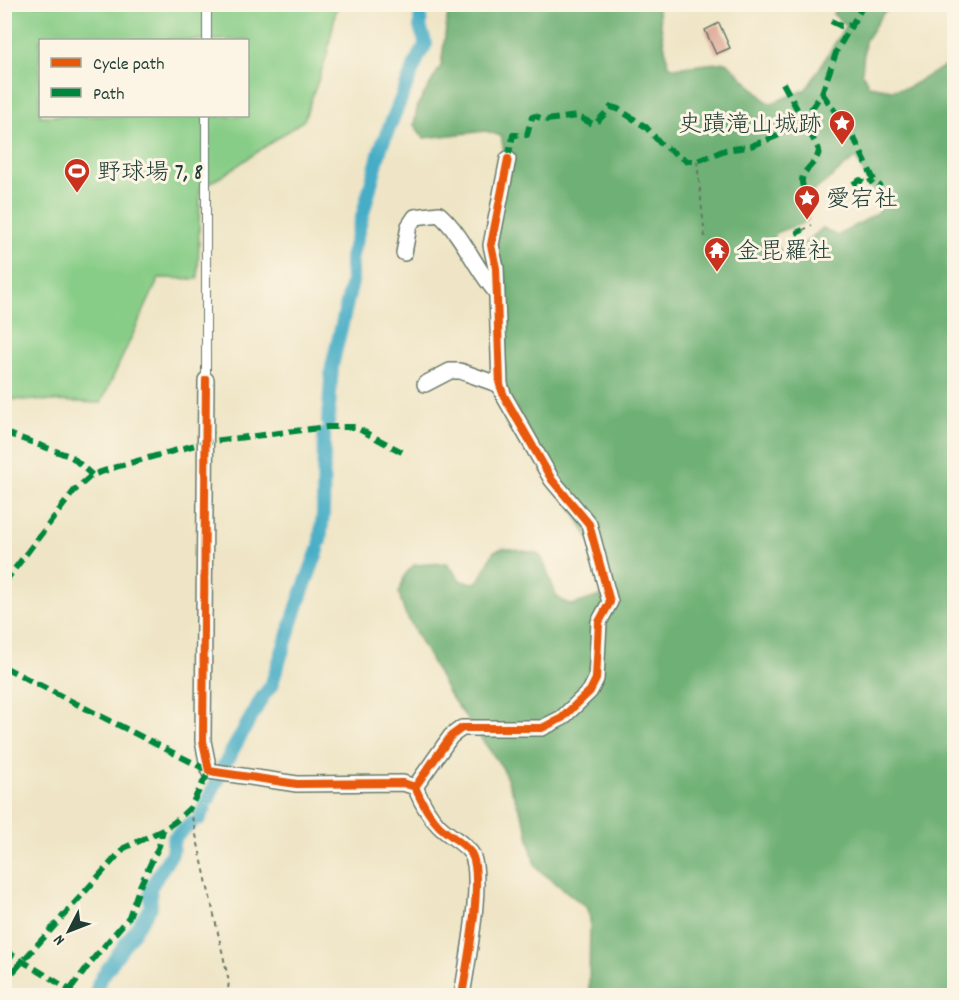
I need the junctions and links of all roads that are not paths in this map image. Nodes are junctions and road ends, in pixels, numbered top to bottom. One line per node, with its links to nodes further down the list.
1 (207, 4): 2 (lane)
2 (207, 39)
3 (206, 117): 7 (lane)
4 (508, 159): 6 (street)
5 (404, 252): 6 (street)
6 (496, 292): 9 (street)
7 (206, 380): 10 (street)
8 (425, 384): 9 (street)
9 (500, 385): 10 (street)
10 (415, 787): 11 (street)
11 (462, 996)

